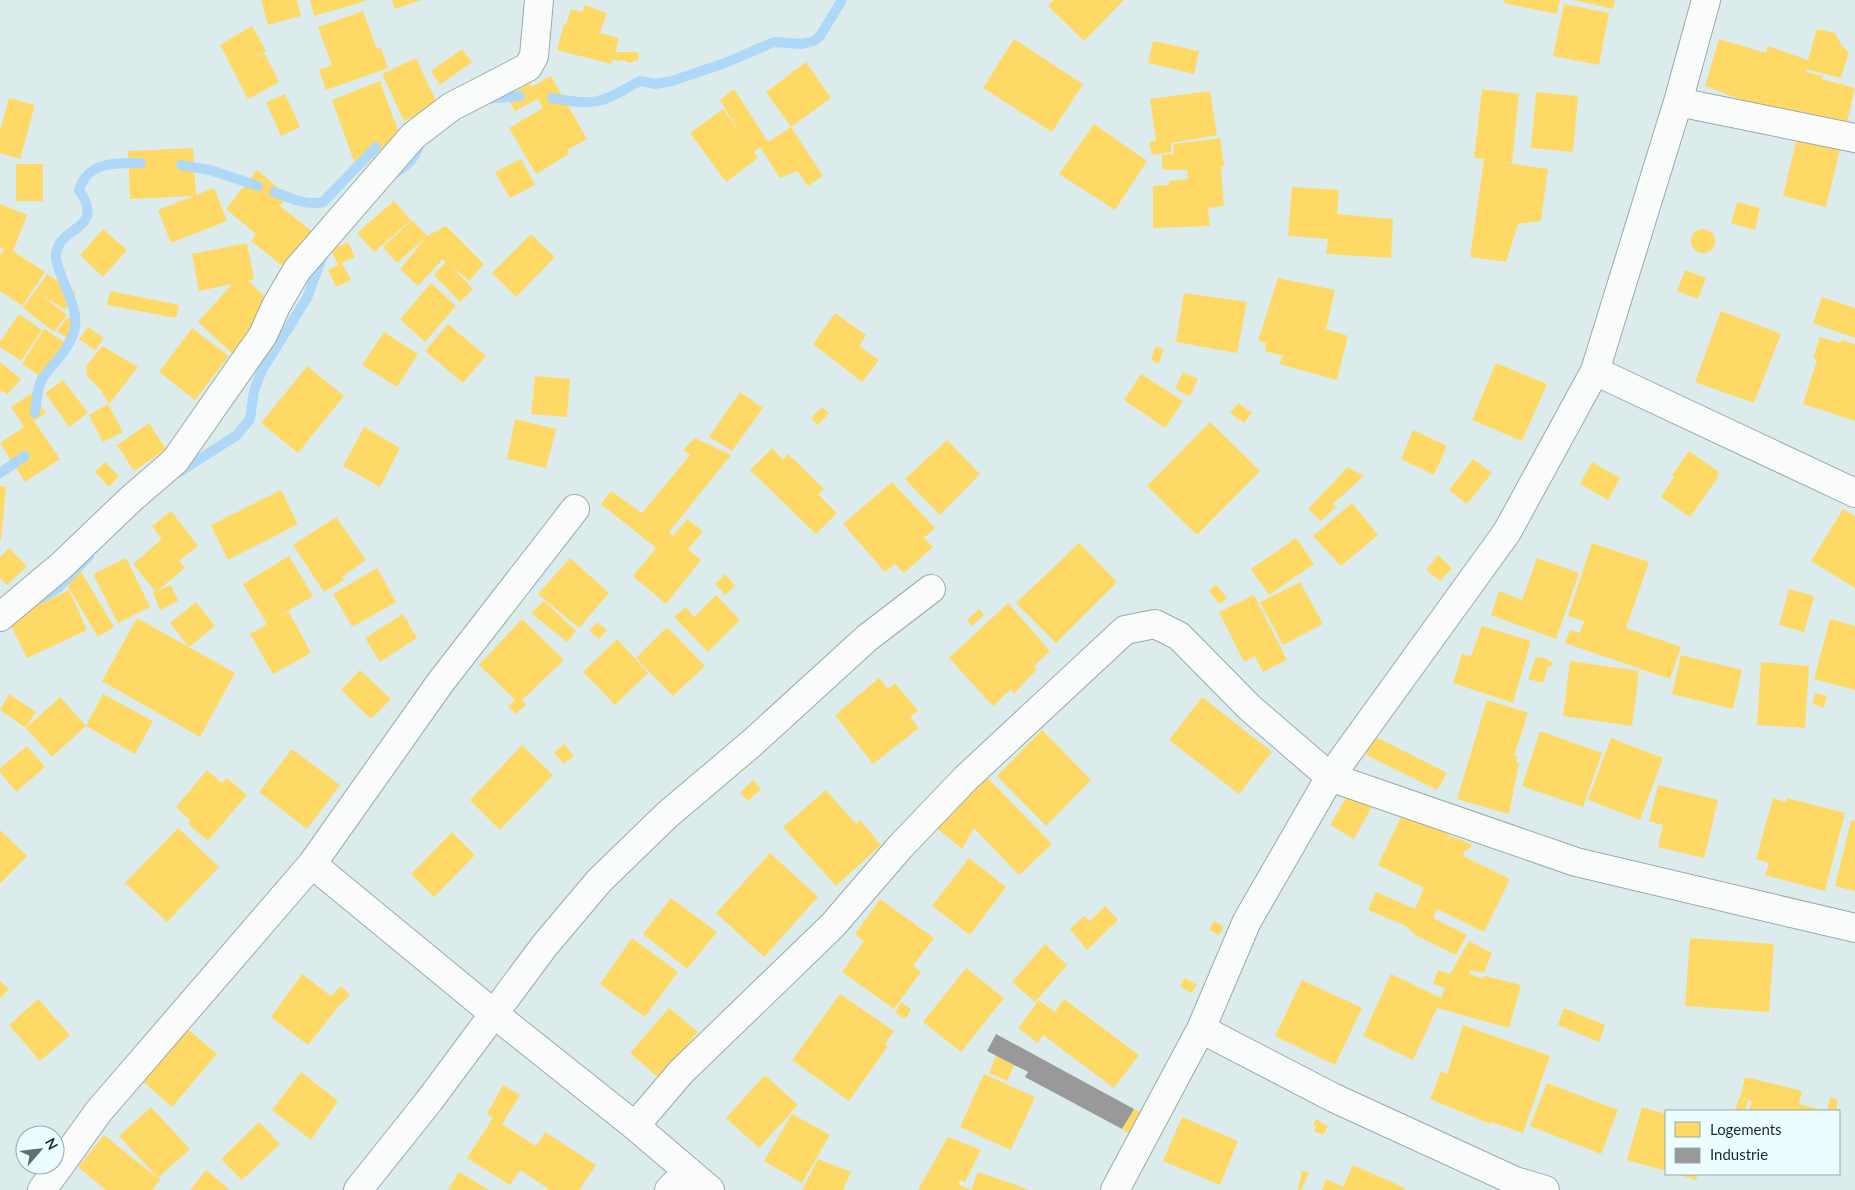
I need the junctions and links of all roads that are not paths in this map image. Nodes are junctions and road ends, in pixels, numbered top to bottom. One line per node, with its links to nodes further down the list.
1 (539, 0): 9 (street)
2 (1706, 0): 3 (street)
3 (1678, 102): 4 (street); 5 (street)
4 (1855, 138)
5 (1595, 372): 6 (street); 10 (street)
6 (1855, 493)
7 (575, 509): 11 (street)
8 (931, 589): 13 (street)
9 (0, 617)
10 (1330, 777): 12 (street); 14 (street); 15 (street)
11 (312, 864): 13 (street); 17 (street)
12 (1855, 928)
13 (493, 1013): 15 (street); 18 (street)
14 (1201, 1028): 21 (street); 22 (street)
15 (635, 1126): 16 (street)
16 (688, 1171): 19 (street); 20 (street)
17 (42, 1190)
18 (358, 1190)
19 (669, 1190)
20 (710, 1190)
21 (1115, 1190)
22 (1545, 1190)

